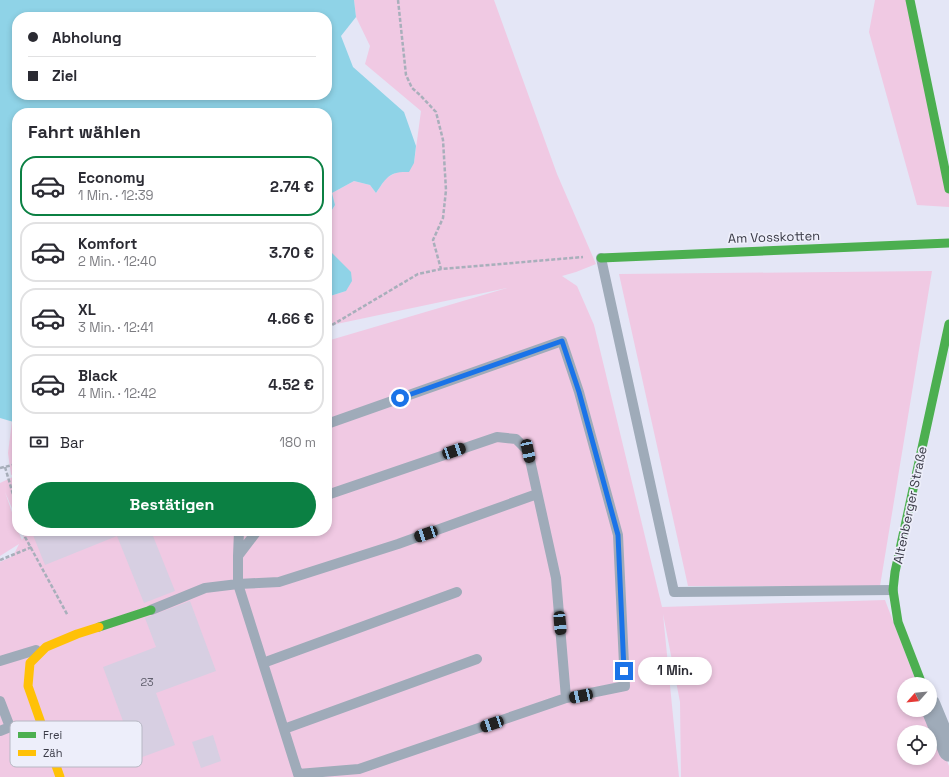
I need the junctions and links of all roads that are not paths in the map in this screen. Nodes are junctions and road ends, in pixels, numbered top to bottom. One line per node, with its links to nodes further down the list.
1 (910, 0): 2 (street)
2 (949, 189)
3 (949, 242): 4 (street, Am Vosskotten)
4 (601, 258): 13 (lane)
5 (949, 324): 13 (street, Altenberger Straße)
6 (332, 422): 21 (lane)
7 (332, 493): 8 (lane)
8 (537, 494): 12 (lane); 21 (lane)
9 (239, 536): 11 (lane)
10 (253, 536): 11 (lane)
11 (238, 556): 12 (lane)
12 (238, 584): 15 (lane); 19 (lane)
13 (893, 590): 20 (street, Altenberger Straße)
14 (457, 592): 19 (lane)
15 (151, 610): 16 (street)
16 (46, 647): 18 (lane); 24 (street)
17 (477, 659): 25 (lane)
18 (0, 661)
19 (263, 663): 25 (lane)
20 (919, 677)
21 (566, 698): 29 (lane)
22 (0, 701): 26 (lane)
23 (935, 717): 27 (street)
24 (40, 721)
25 (284, 729): 29 (lane)
26 (0, 731)
27 (949, 751)
28 (56, 767): 30 (street)
29 (299, 775)
30 (60, 777)

